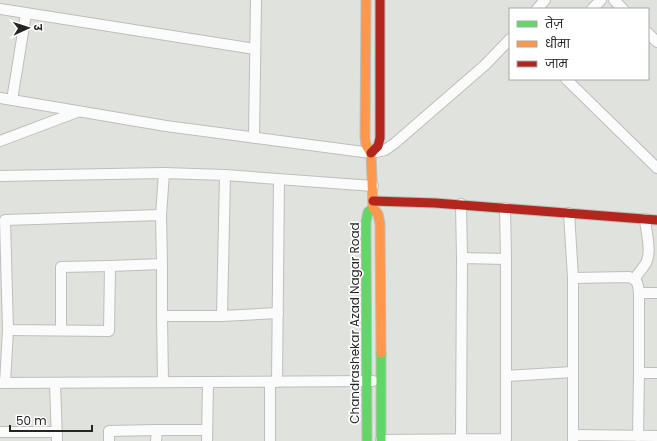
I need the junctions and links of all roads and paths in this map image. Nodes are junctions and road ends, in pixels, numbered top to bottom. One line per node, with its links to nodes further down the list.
1 (256, 0): 13 (street)
2 (366, 0): 20 (street, Chandrashekar Azad Nagar Road)
3 (380, 0): 20 (street)
4 (545, 0): 7 (street)
5 (601, 0): 8 (street)
6 (614, 0): 9 (street)
7 (538, 8)
8 (593, 8)
9 (623, 8)
10 (0, 9): 11 (street)
11 (26, 14): 13 (street); 16 (street)
12 (509, 40): 20 (street)
13 (255, 50): 18 (street)
14 (567, 80): 21 (street)
15 (0, 98): 16 (street)
16 (12, 100): 17 (street)
17 (78, 111): 18 (street); 19 (street)
18 (254, 138): 20 (street)
19 (0, 141)
20 (371, 153): 26 (street, Chandrashekar Azad Nagar Road)
21 (657, 168)
22 (164, 173): 23 (street); 24 (street); 31 (street)
23 (0, 176)
24 (225, 176): 25 (street); 46 (street)
25 (279, 180): 26 (street); 44 (street)
26 (373, 186): 27 (street, Chandrashekar Azad Nagar Road)
27 (373, 204): 28 (street); 54 (street, Chandrashekar Azad Nagar Road); 55 (street, Chandrashekar Azad Nagar Road)
28 (461, 204): 29 (street); 35 (street)
29 (505, 208): 30 (street); 36 (street)
30 (569, 213): 32 (street); 40 (street)
31 (161, 214): 33 (street); 37 (street)
32 (645, 219): 34 (street); 41 (street)
33 (3, 220): 39 (street)
34 (657, 220)
35 (462, 258): 36 (street); 69 (street)
36 (506, 259): 53 (street)
37 (162, 264): 38 (street); 45 (street)
38 (110, 266): 49 (street); 49 (street)
39 (3, 269): 47 (street)
40 (573, 278): 41 (street); 50 (street)
41 (634, 279): 42 (street)
42 (639, 292): 43 (street); 51 (street)
43 (657, 293)
44 (278, 313): 46 (street); 58 (street)
45 (162, 316): 46 (street); 56 (street)
46 (222, 316)
47 (4, 317): 48 (street)
48 (8, 330): 49 (street); 59 (street)
49 (61, 330)
50 (573, 372): 53 (street); 68 (street)
51 (640, 373): 52 (street); 66 (street)
52 (657, 373)
53 (506, 376): 70 (street)
54 (367, 381): 55 (street); 58 (street); 75 (street, Chandrashekar Azad Nagar Road)
55 (381, 381): 76 (street, Chandrashekar Azad Nagar Road)
56 (162, 382): 57 (street); 60 (street)
57 (208, 382): 58 (street); 62 (street)
58 (274, 382): 74 (street)
59 (3, 383): 60 (street)
60 (55, 383): 65 (street)
61 (156, 430): 62 (street); 71 (street); 72 (street)
62 (207, 430): 73 (street)
63 (0, 432): 64 (street)
64 (11, 436): 65 (street)
65 (57, 436)
66 (638, 436): 67 (street); 68 (street)
67 (657, 436)
68 (573, 438)
69 (461, 440): 70 (street); 76 (street)
70 (508, 440)
71 (109, 441)
72 (156, 441)
73 (207, 441)
74 (270, 441)
75 (367, 441)
76 (381, 441)

